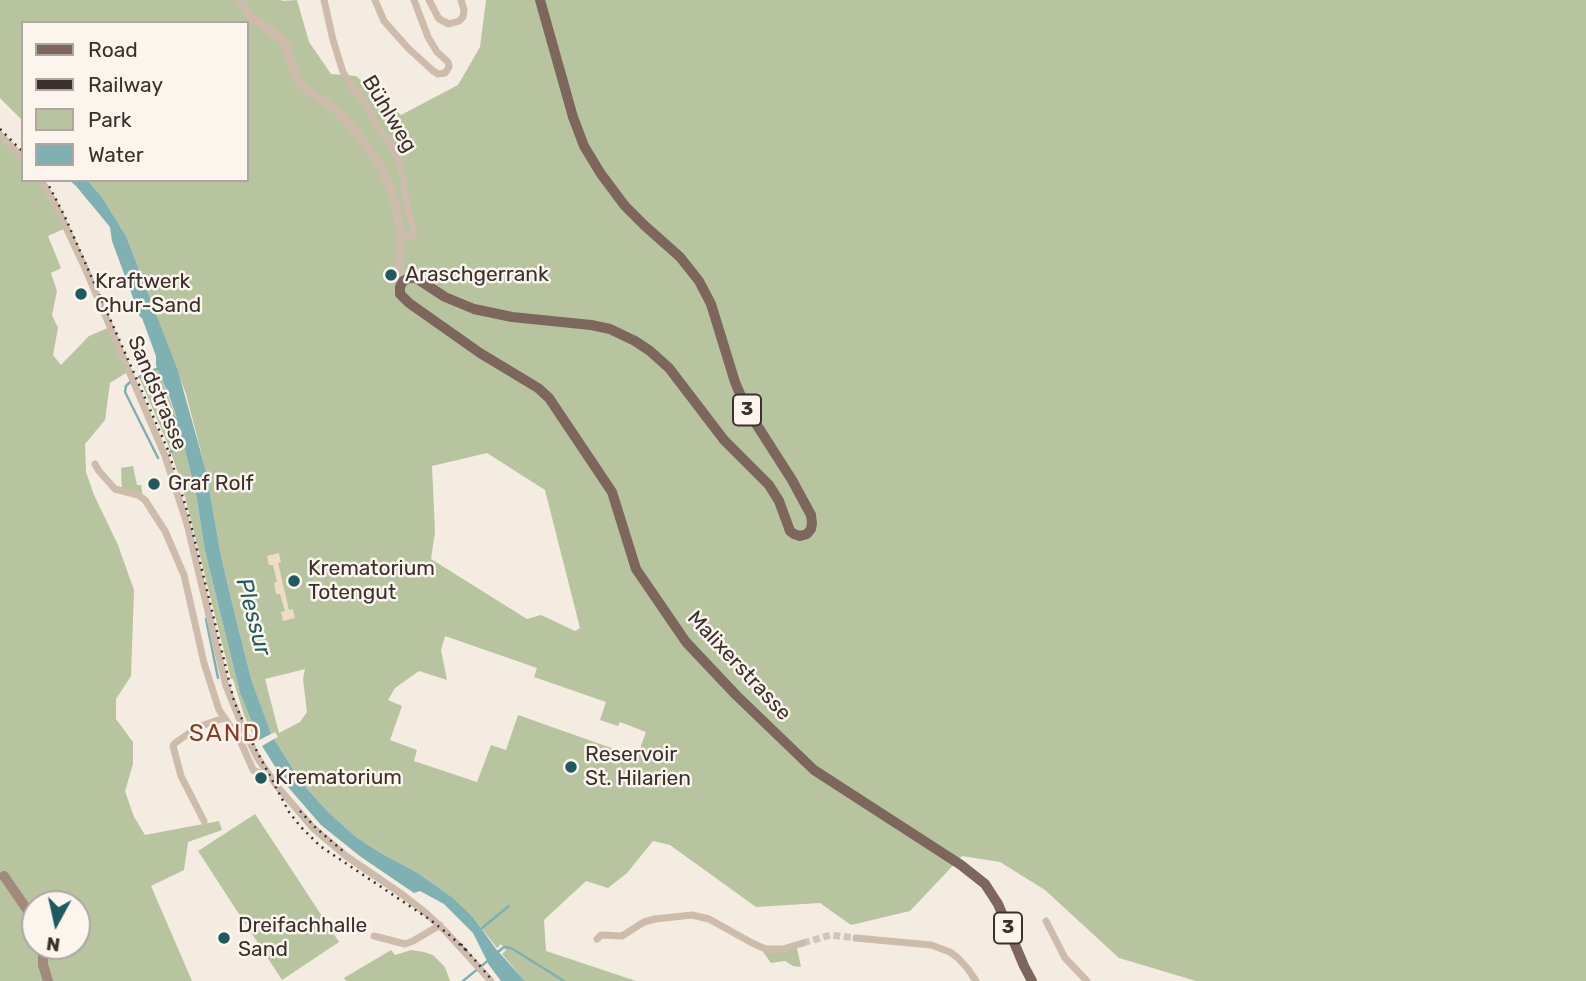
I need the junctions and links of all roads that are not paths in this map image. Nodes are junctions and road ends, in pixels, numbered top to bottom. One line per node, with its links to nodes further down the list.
1 (239, 0): 11 (street)
2 (324, 0): 11 (street, Bühlweg)
3 (375, 0): 4 (street)
4 (414, 0)
5 (429, 0): 6 (street)
6 (461, 0)
7 (540, 0): 12 (main road, 3)
8 (0, 135): 9 (street)
9 (21, 156)
10 (42, 182): 15 (street, Sandstrasse)
11 (401, 239): 12 (street)
12 (403, 281): 29 (main road, Malixerstrasse / 3)
13 (95, 464): 14 (street)
14 (224, 718): 15 (street); 16 (street)
15 (266, 771): 20 (street, Sandstrasse)
16 (204, 821)
17 (4, 876): 18 (main road)
18 (21, 900)
19 (1046, 921): 30 (street)
20 (440, 926): 21 (street); 27 (street, Sandstrasse)
21 (374, 936)
22 (856, 938): 28 (street)
23 (597, 939): 24 (street)
24 (803, 943)
25 (43, 960): 26 (main road)
26 (48, 981)
27 (491, 981)
28 (976, 981)
29 (1032, 981)
30 (1087, 981)

